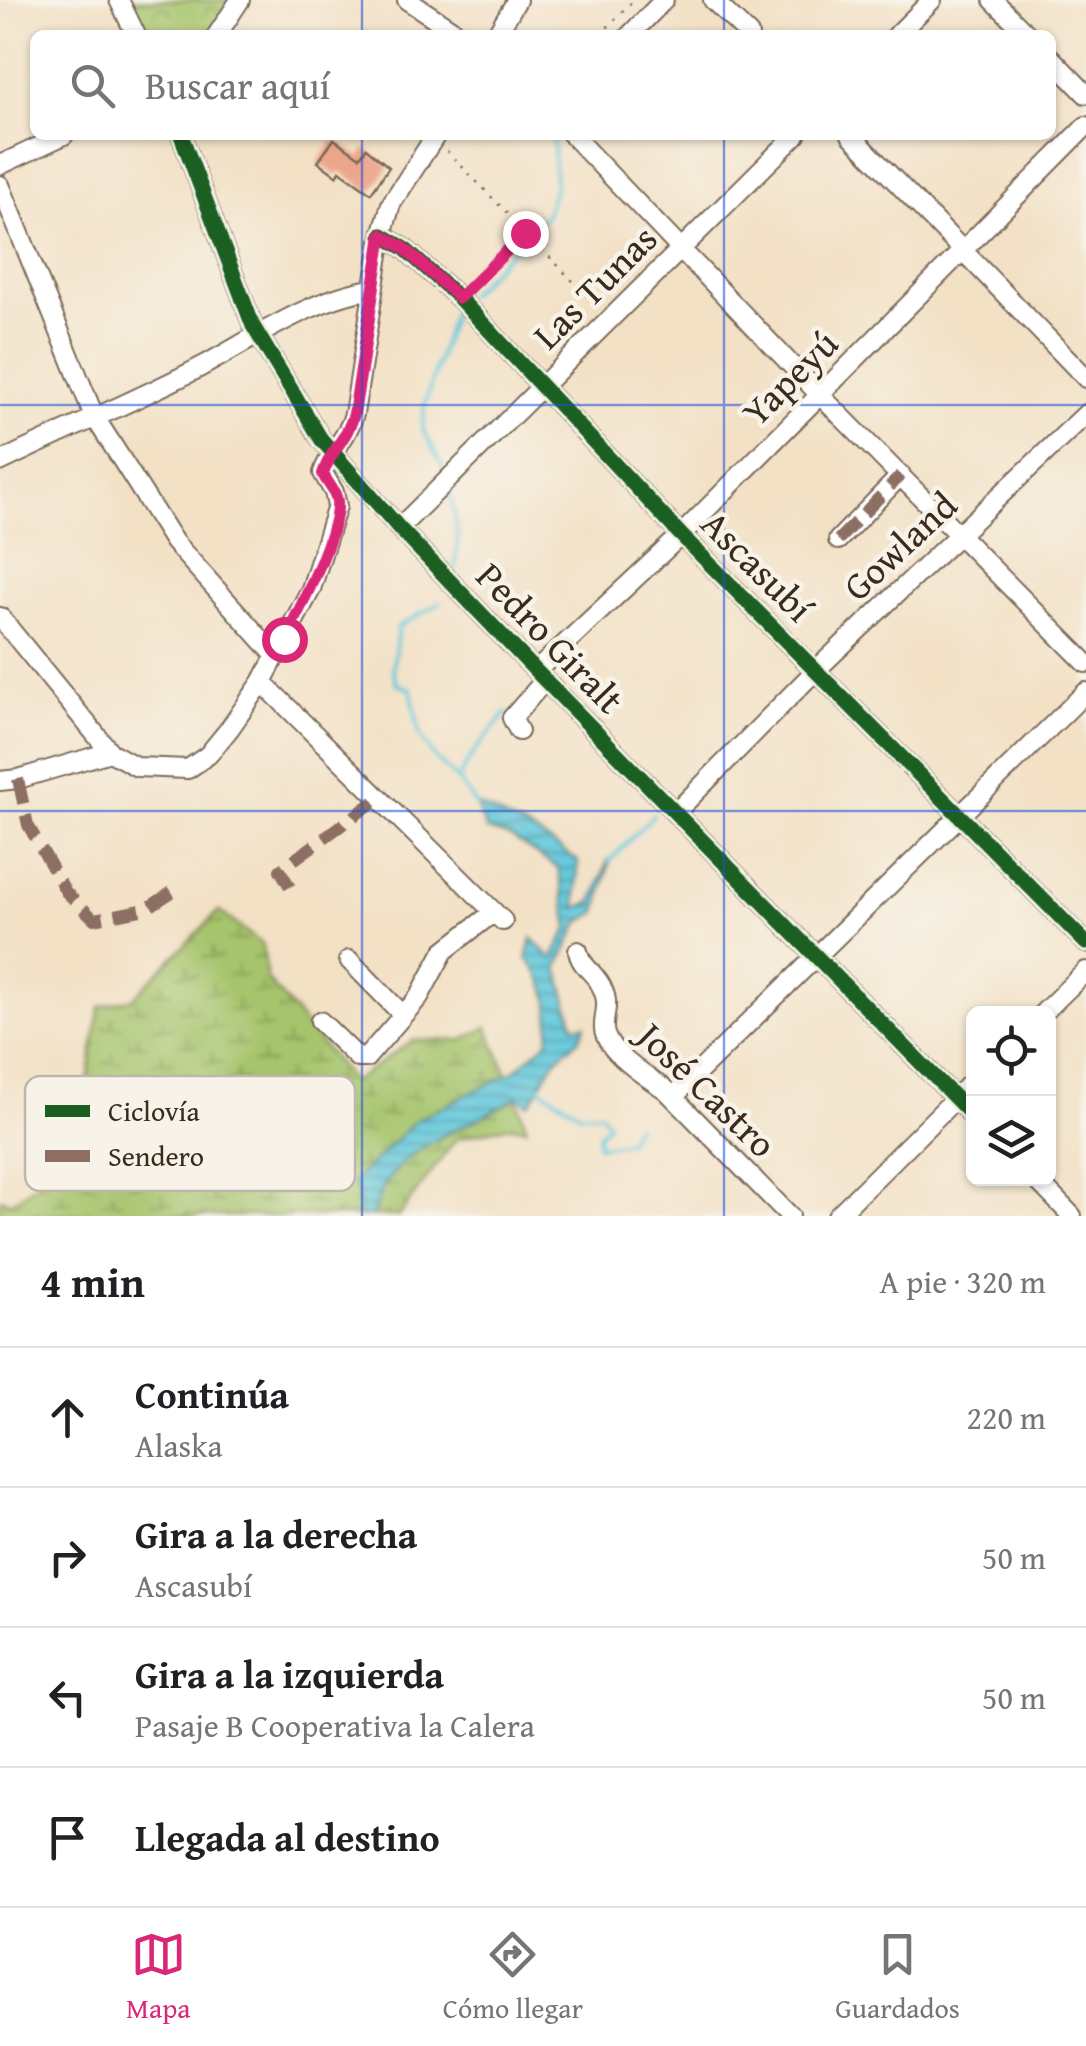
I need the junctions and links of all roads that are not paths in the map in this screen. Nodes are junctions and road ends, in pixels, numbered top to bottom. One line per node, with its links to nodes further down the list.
1 (119, 0): 9 (street)
2 (240, 0): 10 (street)
3 (408, 0): 11 (street)
4 (517, 0): 12 (street)
5 (664, 0): 13 (street)
6 (714, 0): 14 (street)
7 (932, 0): 15 (street)
8 (994, 0): 16 (street)
9 (134, 30)
10 (220, 30)
11 (453, 30)
12 (499, 30)
13 (635, 30)
14 (744, 30)
15 (902, 30)
16 (1023, 30)
17 (1056, 63): 18 (street)
18 (1086, 94)
19 (1086, 126): 30 (street, Yapeyú)
20 (54, 140): 26 (street)
21 (183, 140): 32 (street, Pedro Giralt)
22 (432, 140): 28 (street)
23 (577, 140): 29 (street)
24 (791, 140): 29 (street, Las Tunas)
25 (855, 140): 30 (street)
26 (0, 166)
27 (0, 185): 37 (street)
28 (382, 235): 31 (street); 34 (street, Ascasubí)
29 (681, 247): 34 (street, Las Tunas); 35 (street)
30 (962, 249): 33 (street); 35 (street, Yapeyú)
31 (373, 289): 32 (street); 38 (street)
32 (258, 334): 37 (street); 38 (street, Pedro Giralt)
33 (1086, 378)
34 (540, 388): 41 (street, Las Tunas); 43 (street, Ascasubí)
35 (819, 394): 40 (street); 43 (street, Yapeyú)
36 (1086, 414): 42 (street, Gowland)
37 (94, 416): 39 (street); 46 (street)
38 (334, 454): 41 (street, Pedro Giralt); 46 (street)
39 (0, 462)
40 (900, 475): 42 (street); 44 (street)
41 (399, 528): 49 (street, Pedro Giralt)
42 (959, 534): 47 (street); 48 (street, Gowland)
43 (681, 535): 48 (street, Ascasubí); 49 (street, Yapeyú)
44 (838, 540)
45 (0, 617): 53 (street)
46 (275, 655): 50 (street)
47 (1086, 662)
48 (815, 671): 55 (street, Gowland); 56 (street, Ascasubí)
49 (540, 676): 52 (street, Yapeyú); 55 (street, Pedro Giralt)
50 (262, 682): 53 (street); 63 (street)
51 (1086, 692): 56 (street)
52 (519, 730)
53 (110, 752): 54 (street)
54 (0, 781)
55 (675, 812): 59 (street, Pedro Giralt)
56 (957, 815): 57 (street, Ascasubí); 59 (street)
57 (1086, 943)
58 (578, 950): 66 (street, José Castro)
59 (816, 956): 66 (street); 67 (street, Pedro Giralt)
60 (349, 960): 63 (street)
61 (1086, 971): 62 (street)
62 (1050, 1006)
63 (402, 1015): 64 (street)
64 (320, 1021)
65 (966, 1088): 67 (street)
66 (673, 1097): 70 (street, José Castro)
67 (955, 1098): 68 (street, Pedro Giralt); 71 (street)
68 (966, 1109)
69 (1043, 1186): 72 (street)
70 (790, 1216)
71 (837, 1216)
72 (1072, 1216)

